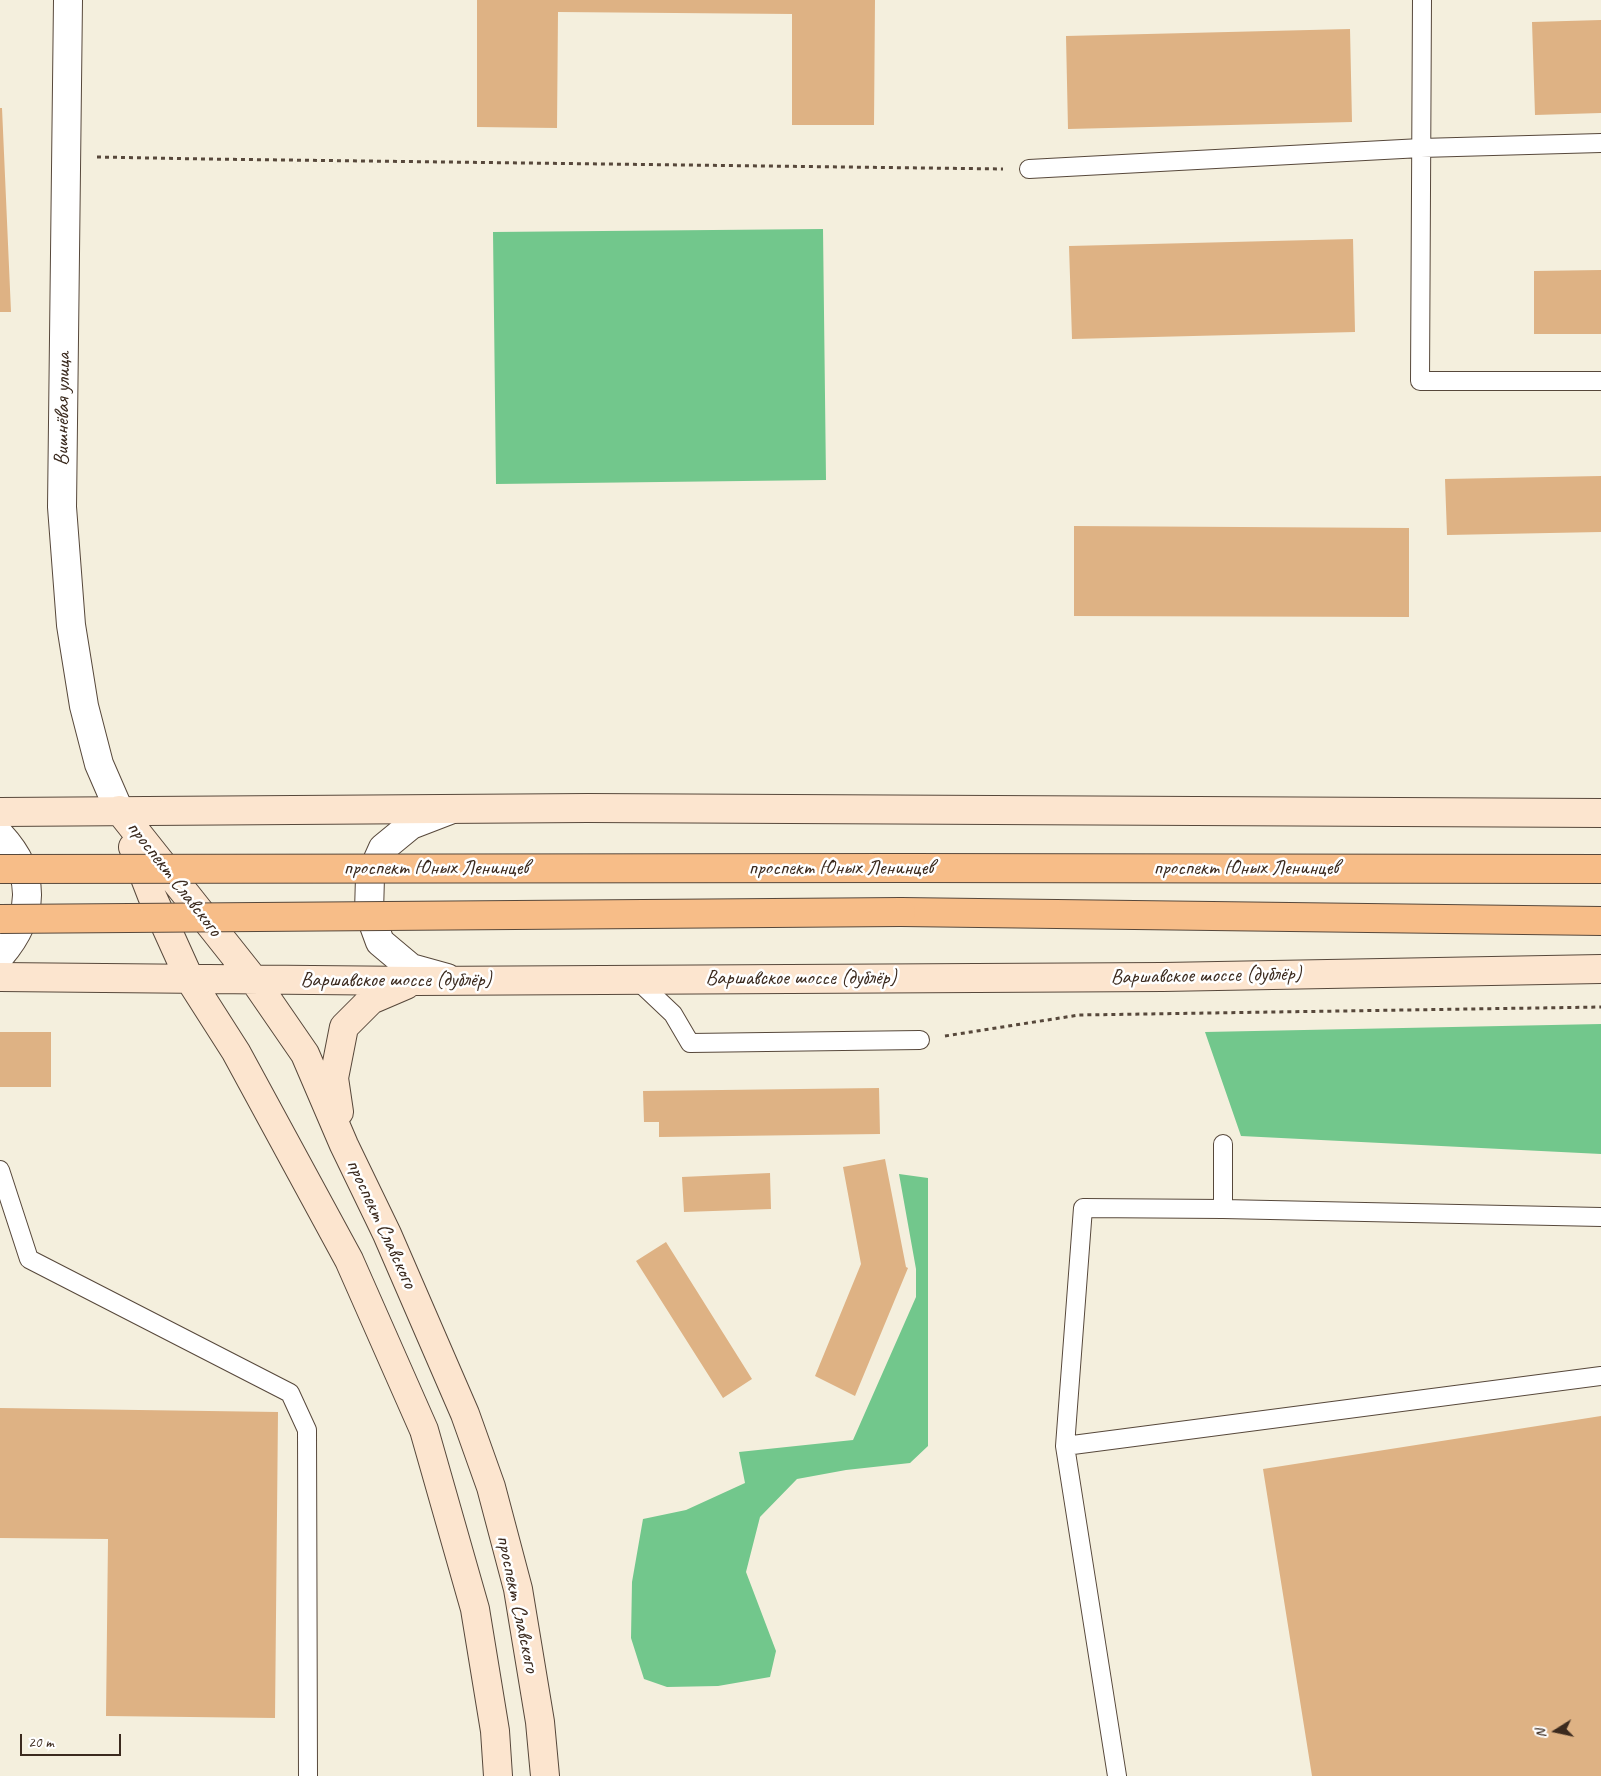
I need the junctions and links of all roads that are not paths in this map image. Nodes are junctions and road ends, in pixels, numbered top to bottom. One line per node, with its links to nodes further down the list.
1 (68, 0): 8 (street, Вишнёвая улица)
2 (1422, 0): 4 (lane)
3 (1601, 143): 4 (lane)
4 (1421, 148): 5 (lane); 6 (lane)
5 (1029, 169)
6 (1601, 381)
7 (454, 808): 8 (main road); 10 (main road); 23 (street)
8 (119, 810): 9 (main road); 20 (main road, проспект Славского); 21 (main road, проспект Славского)
9 (0, 812)
10 (1601, 814)
11 (0, 834): 16 (street)
12 (0, 869): 13 (main road, проспект Юных Ленинцев, bridge)
13 (1601, 869)
14 (0, 919): 15 (main road, проспект Юных Ленинцев, bridge)
15 (1601, 921)
16 (0, 956)
17 (1601, 969): 19 (main road, Варшавское шоссе (дублёр))
18 (0, 978): 20 (main road, Варшавское шоссе (дублёр))
19 (636, 979): 23 (main road, Варшавское шоссе (дублёр)); 24 (lane)
20 (190, 980): 21 (main road, Варшавское шоссе (дублёр)); 33 (main road, проспект Славского)
21 (254, 980): 22 (main road, Варшавское шоссе (дублёр)); 26 (main road, проспект Славского)
22 (416, 981): 23 (main road, Варшавское шоссе (дублёр)); 26 (main road)
23 (457, 981)
24 (920, 1040)
25 (1223, 1144): 28 (lane)
26 (344, 1145): 34 (main road, проспект Славского)
27 (0, 1170): 32 (lane)
28 (1223, 1209): 29 (lane); 31 (lane)
29 (1601, 1217)
30 (1601, 1376): 31 (lane)
31 (1065, 1446): 35 (lane)
32 (308, 1776)
33 (498, 1776)
34 (545, 1776)
35 (1117, 1776)

